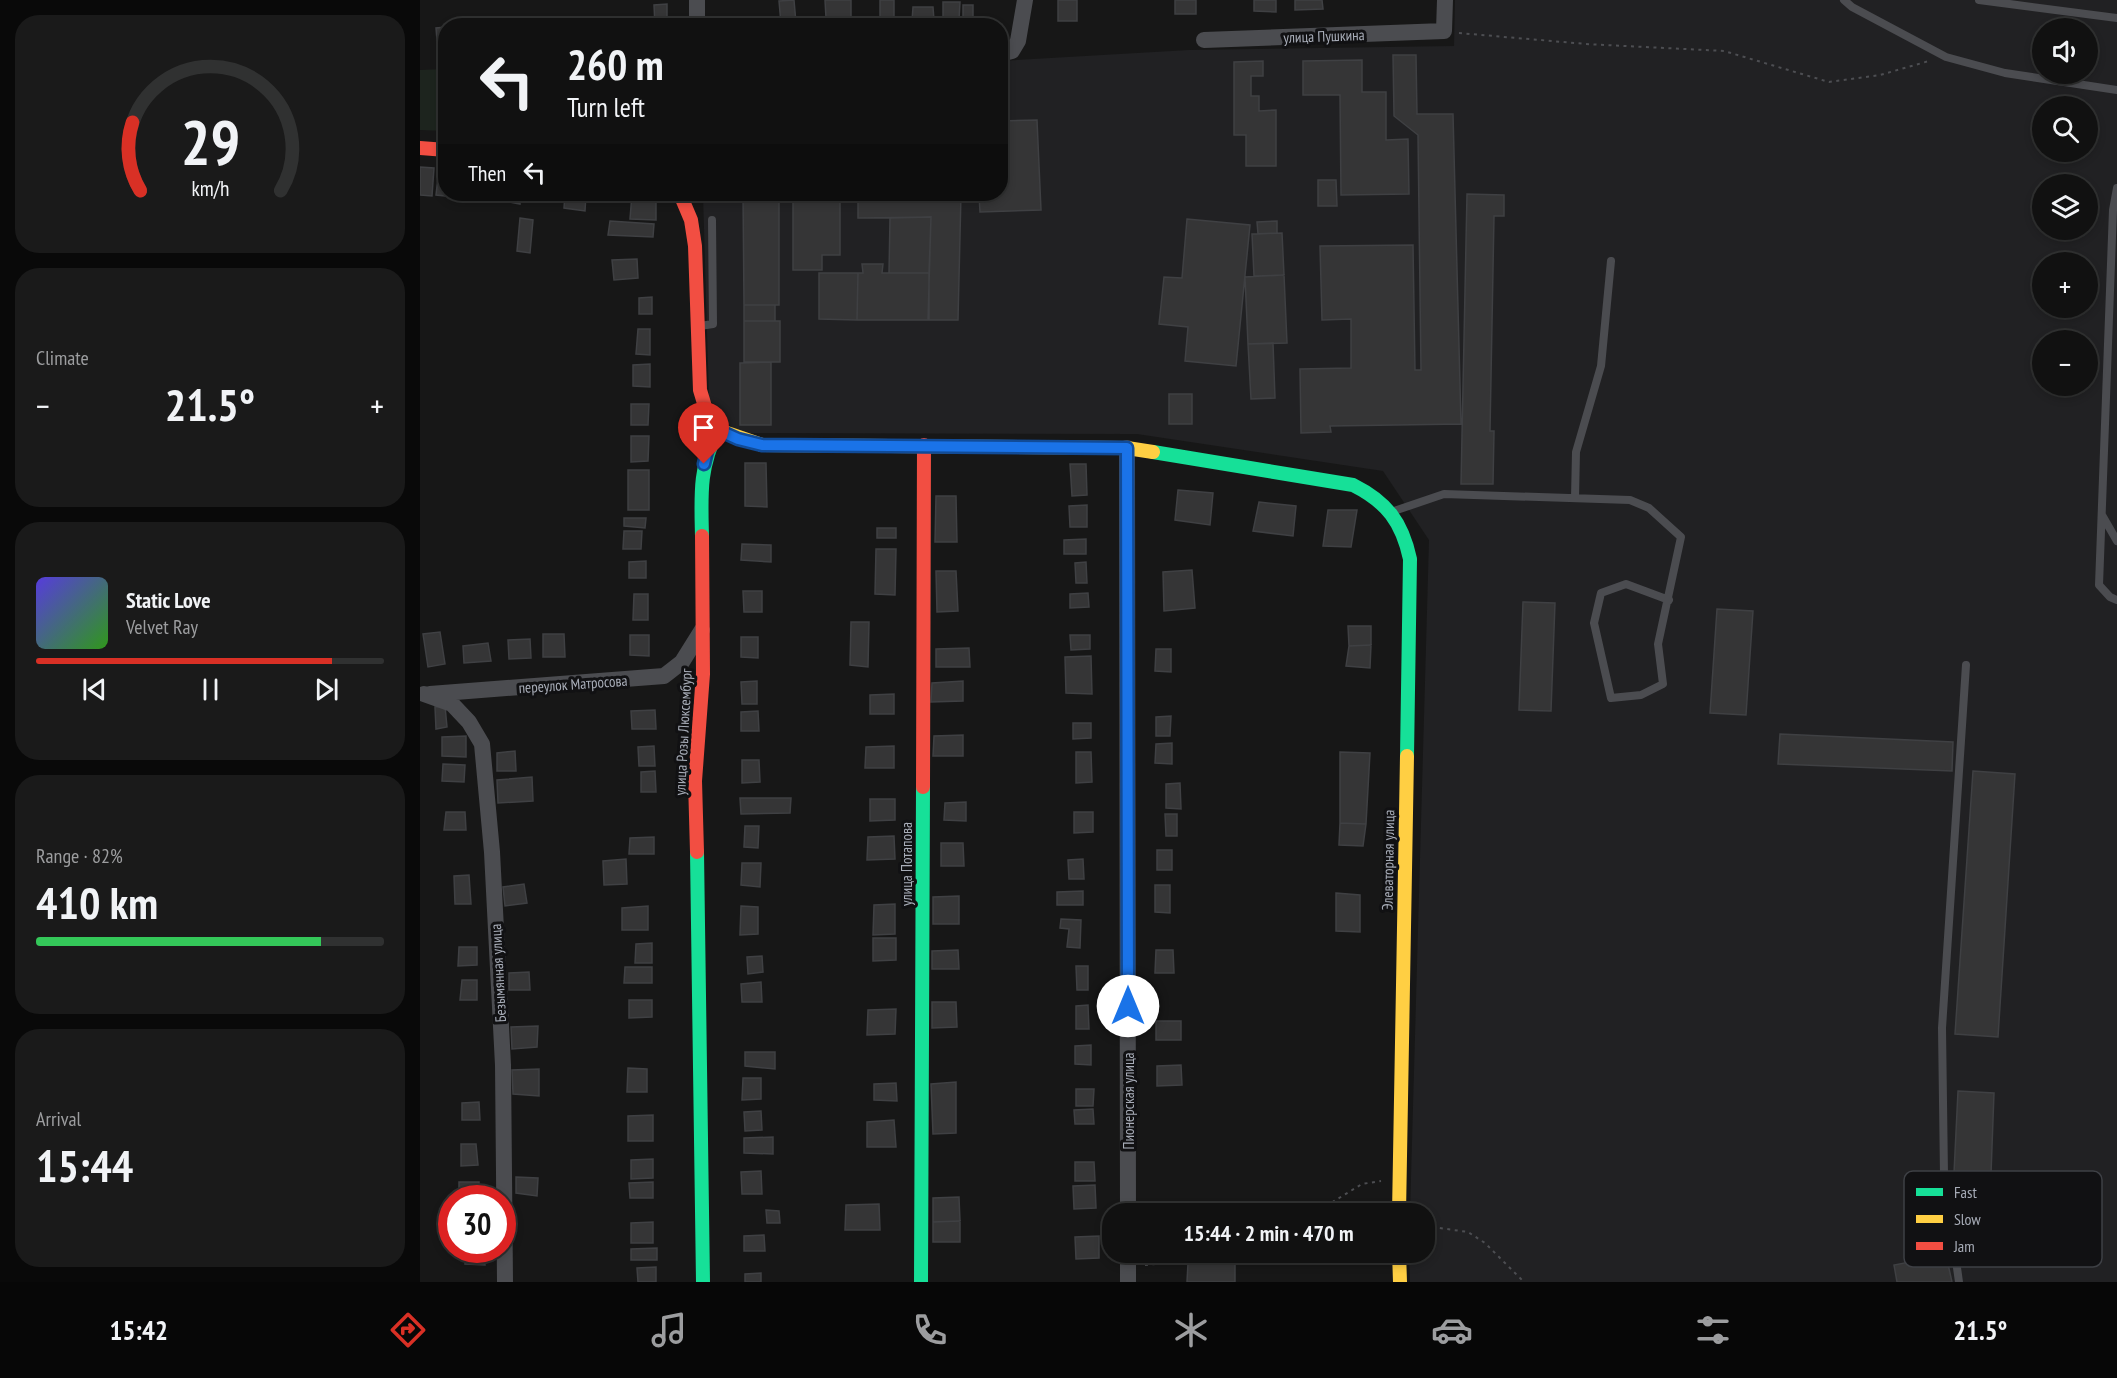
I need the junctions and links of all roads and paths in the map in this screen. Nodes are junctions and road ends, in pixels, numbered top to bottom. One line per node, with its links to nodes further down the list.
1 (697, 0): 6 (street)
2 (1025, 0): 10 (street)
3 (1445, 0): 8 (street)
4 (1844, 0): 11 (lane)
5 (1979, 0): 7 (lane)
6 (697, 18)
7 (2117, 18)
8 (1444, 31): 9 (street, улица Пушкина); 11 (path)
9 (1204, 40)
10 (1008, 52)
11 (1946, 57): 12 (lane)
12 (2117, 90)
13 (420, 148): 14 (main road)
14 (438, 149)
15 (2117, 188): 25 (lane)
16 (683, 201): 19 (main road)
17 (712, 220): 19 (lane)
18 (1611, 261): 23 (lane)
19 (697, 326): 20 (main road)
20 (718, 430): 21 (main road); 29 (main road, улица Розы Люксембург)
21 (924, 445): 22 (main road); 44 (main road, улица Потапова)
22 (1127, 448): 24 (main road); 34 (street, Пионерская улица)
23 (1575, 498): 24 (lane); 27 (lane)
24 (1393, 511): 33 (main road, Элеваторная улица)
25 (2102, 515): 26 (lane); 28 (lane)
26 (2117, 541)
27 (1669, 600): 27 (lane)
28 (2117, 600)
29 (703, 630): 31 (street, переулок Матросова); 43 (main road, улица Розы Люксембург)
30 (1966, 665): 32 (lane)
31 (422, 695): 42 (street, Безымянная улица)
32 (1944, 1171)
33 (1399, 1179): 35 (path); 36 (main road, Элеваторная улица)
34 (1128, 1203)
35 (1331, 1203)
36 (1399, 1203)
37 (1435, 1228): 46 (path)
38 (1169, 1263): 40 (path)
39 (1399, 1263): 45 (main road)
40 (1128, 1267)
41 (1957, 1267): 47 (lane)
42 (506, 1282)
43 (703, 1282)
44 (921, 1282)
45 (1400, 1282)
46 (1524, 1282)
47 (1959, 1282)

